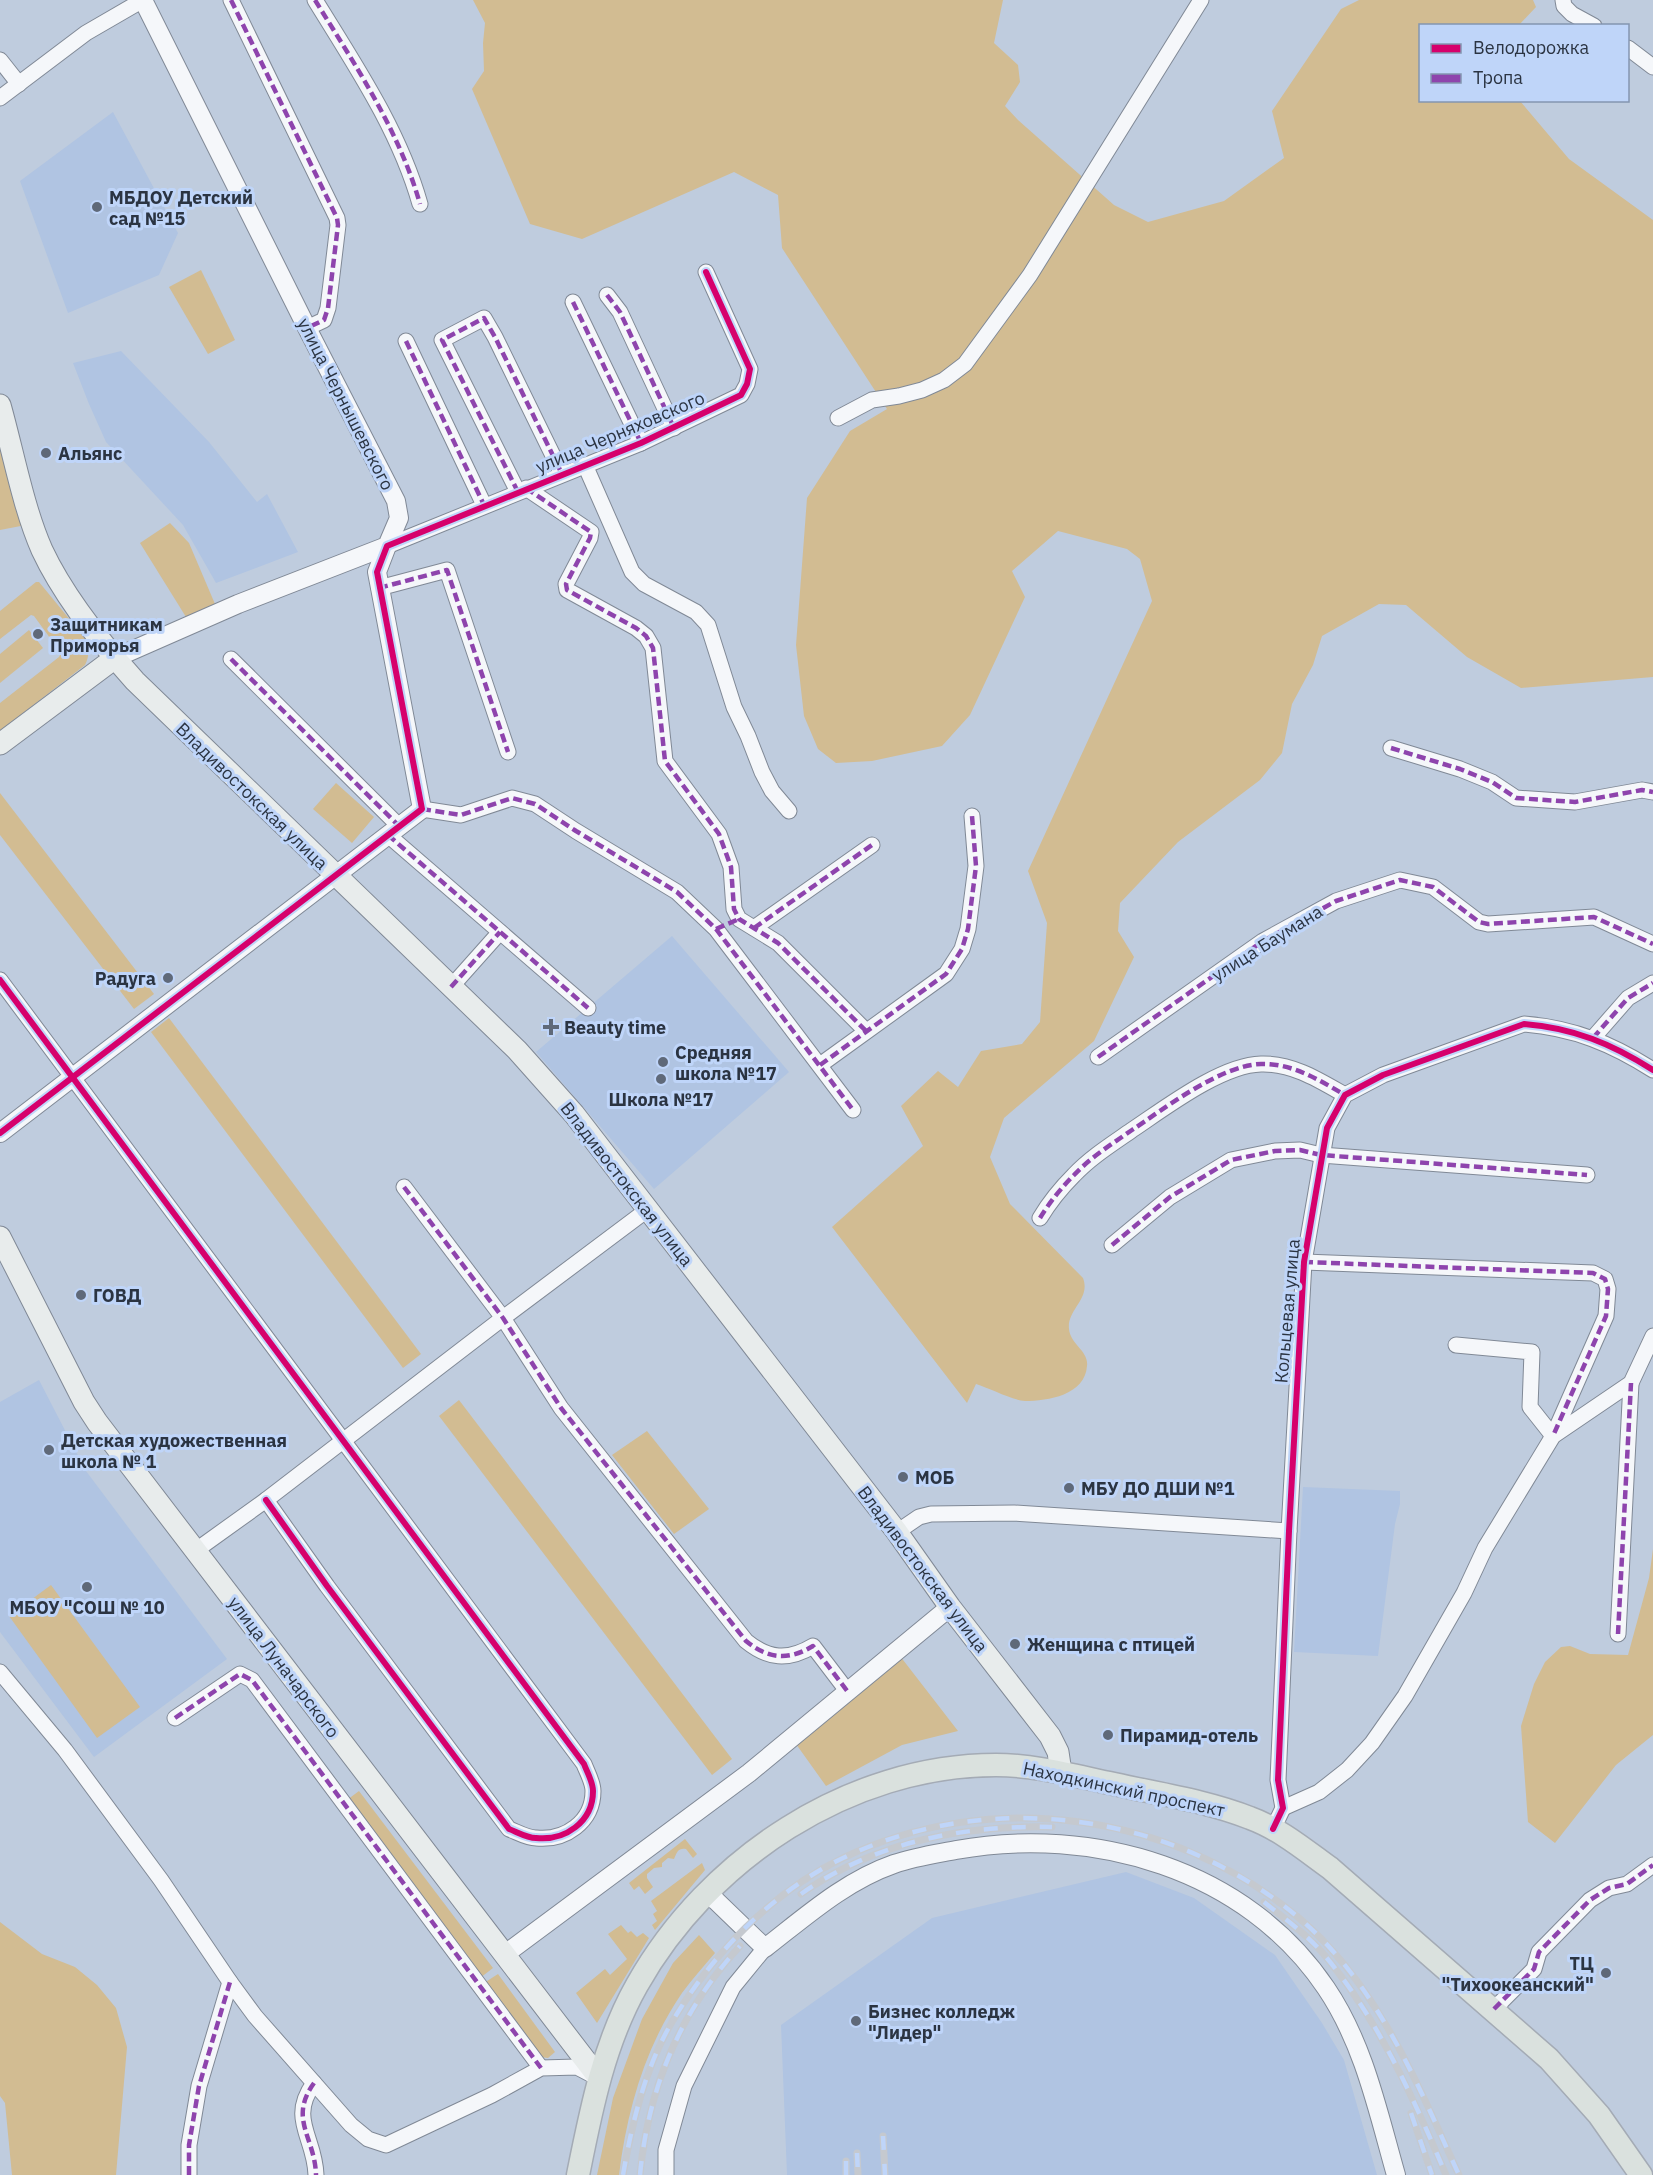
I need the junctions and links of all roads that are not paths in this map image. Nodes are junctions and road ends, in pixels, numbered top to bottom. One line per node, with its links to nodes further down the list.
1 (143, 0): 10 (street); 16 (street, улица Чернышевского)
2 (231, 0): 16 (street)
3 (315, 0): 12 (street)
4 (1201, 0): 19 (street)
5 (1563, 0): 6 (street)
6 (1590, 24)
7 (1629, 49): 9 (street)
8 (0, 60): 10 (street)
9 (1653, 67)
10 (19, 84): 11 (street)
11 (0, 98)
12 (420, 204)
13 (706, 272): 20 (street, улица Черняховского)
14 (607, 295): 20 (street)
15 (573, 302): 21 (street)
16 (307, 328): 26 (street, улица Чернышевского)
17 (406, 341): 25 (street)
18 (0, 405): 28 (main road, Владивостокская улица)
19 (838, 418)
20 (674, 428): 21 (street, улица Черняховского)
21 (641, 443): 22 (street, улица Черняховского)
22 (585, 465): 23 (street, улица Черняховского); 35 (street)
23 (562, 474): 24 (street, улица Черняховского); 24 (street)
24 (522, 490): 25 (street, улица Черняховского); 40 (street)
25 (484, 506): 26 (street, улица Черняховского)
26 (387, 546): 27 (street, улица Чернышевского); 28 (street)
27 (379, 588): 32 (street); 34 (street, улица Чернышевского)
28 (115, 658): 30 (main road); 39 (main road, Владивостокская улица)
29 (231, 659): 37 (street)
30 (0, 744)
31 (1391, 748): 33 (street)
32 (507, 752)
33 (1653, 792)
34 (422, 809): 37 (street); 42 (street)
35 (789, 811)
36 (972, 816): 49 (street)
37 (394, 830): 39 (street); 43 (street)
38 (872, 845): 41 (street)
39 (335, 876): 47 (main road, Владивостокская улица); 54 (street)
40 (739, 919): 41 (street); 42 (street)
41 (754, 928): 49 (street)
42 (716, 929): 52 (street)
43 (500, 932): 47 (street); 48 (street)
44 (1653, 944): 51 (street, улица Баумана)
45 (0, 980): 54 (street)
46 (1653, 983): 50 (street)
47 (452, 987): 61 (main road, Владивостокская улица)
48 (588, 1008)
49 (866, 1031): 52 (street)
50 (1593, 1038): 53 (street); 55 (street)
51 (1098, 1057)
52 (820, 1065): 56 (street)
53 (1653, 1070)
54 (74, 1078): 57 (street); 71 (street)
55 (1345, 1095): 58 (street, Кольцевая улица); 62 (street)
56 (853, 1110)
57 (0, 1133)
58 (1322, 1155): 59 (street); 64 (street); 65 (street, Кольцевая улица)
59 (1587, 1175)
60 (404, 1187): 66 (street)
61 (647, 1210): 66 (street); 74 (main road, Владивостокская улица)
62 (1040, 1218)
63 (0, 1237): 75 (main road, улица Луначарского)
64 (1112, 1245)
65 (1304, 1262): 70 (street); 73 (street, Кольцевая улица)
66 (503, 1318): 71 (street); 79 (street)
67 (1653, 1336): 69 (street)
68 (1456, 1345): 70 (street)
69 (1631, 1383): 70 (street); 77 (street)
70 (1553, 1436): 82 (street)
71 (344, 1439): 72 (street); 72 (street)
72 (266, 1500): 75 (street)
73 (1289, 1531): 74 (street); 82 (street, Кольцевая улица)
74 (897, 1532): 76 (main road, Владивостокская улица)
75 (195, 1551): 87 (main road, улица Луначарского)
76 (950, 1607): 79 (street); 81 (main road, Владивостокская улица)
77 (1618, 1634)
78 (0, 1672): 88 (street)
79 (848, 1692): 87 (street)
80 (175, 1718): 90 (street)
81 (1061, 1772): 83 (main road, Находкинский проспект); 85 (main road, Находкинский проспект)
82 (1282, 1808): 83 (street)
83 (1273, 1828): 89 (main road, Находкинский проспект)
84 (1653, 1864): 89 (street)
85 (708, 1893): 86 (street); 91 (main road, Находкинский проспект)
86 (765, 1948): 96 (street); 97 (street)
87 (504, 1955): 91 (main road, улица Луначарского)
88 (230, 1982): 92 (street); 93 (street)
89 (1494, 2009): 98 (main road, Находкинский проспект)
90 (541, 2068): 91 (street); 92 (street)
91 (599, 2079): 95 (main road, Находкинский проспект)
92 (314, 2083): 94 (street)
93 (189, 2175)
94 (316, 2175)
95 (578, 2175)
96 (666, 2175)
97 (1396, 2175)
98 (1641, 2175)

